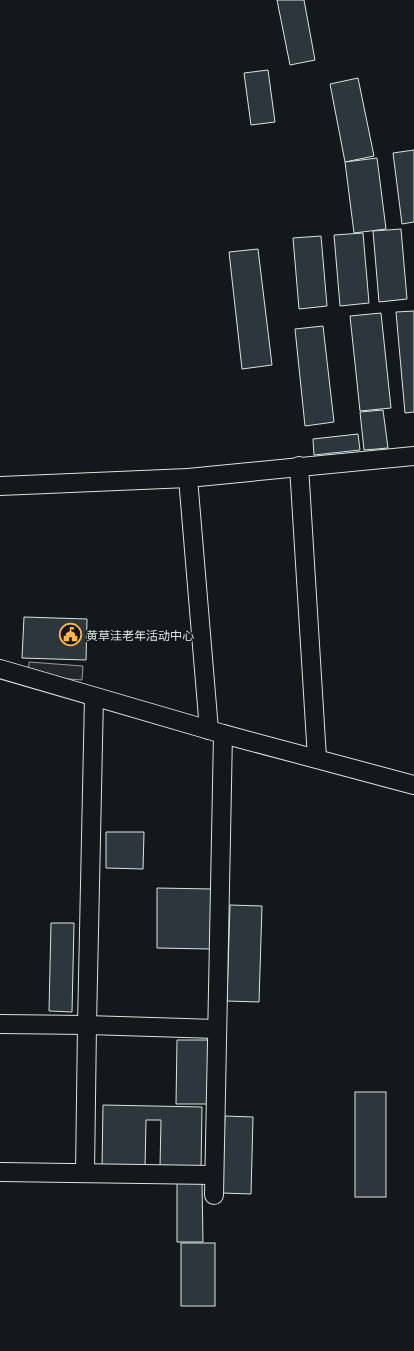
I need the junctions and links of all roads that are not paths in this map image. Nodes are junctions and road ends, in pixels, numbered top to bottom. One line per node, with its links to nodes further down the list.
1 (414, 456): 2 (street)
2 (299, 466): 3 (street); 8 (street)
3 (188, 478): 4 (street); 7 (street)
4 (0, 486)
5 (0, 669): 6 (street)
6 (94, 697): 7 (street); 11 (street)
7 (216, 732): 8 (street); 12 (street)
8 (317, 758): 9 (street)
9 (414, 785)
10 (0, 1024): 11 (street)
11 (87, 1025): 12 (street); 14 (street)
12 (217, 1029): 15 (street)
13 (0, 1172): 14 (street)
14 (85, 1173): 15 (street)
15 (214, 1175): 16 (street)
16 (214, 1194)

